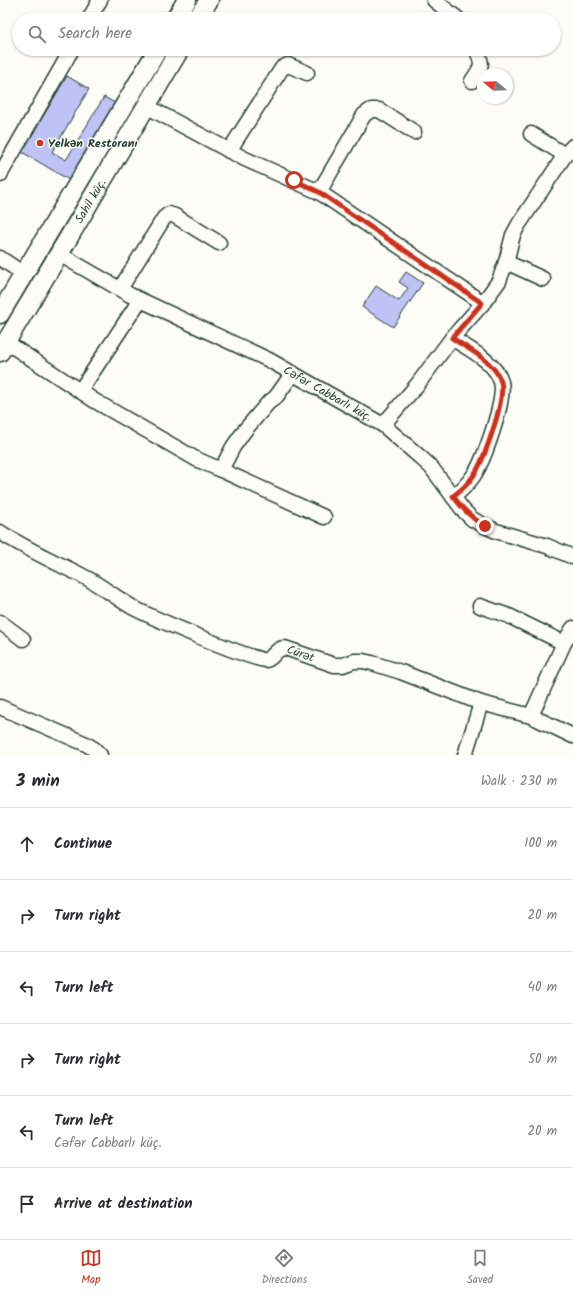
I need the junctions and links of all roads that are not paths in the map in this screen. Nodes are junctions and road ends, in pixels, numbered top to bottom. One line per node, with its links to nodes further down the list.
1 (100, 0): 5 (street)
2 (187, 0): 6 (main road)
3 (209, 0): 7 (main road)
4 (434, 0): 8 (street)
5 (93, 12)
6 (179, 12)
7 (201, 12)
8 (449, 12)
9 (68, 56): 20 (street)
10 (154, 56): 26 (main road, Sahil küç.)
11 (176, 56): 15 (main road, Sahil küç.)
12 (480, 56): 14 (street)
13 (307, 73): 19 (street)
14 (472, 81)
15 (146, 106): 19 (street); 23 (main road, Sahil küç.)
16 (414, 132): 21 (street)
17 (531, 134): 18 (street)
18 (569, 150): 25 (street)
19 (229, 151): 21 (street)
20 (0, 175)
21 (319, 192): 30 (street)
22 (219, 243): 28 (street)
23 (59, 254): 28 (street, Cəfər Cabbarlı küç.); 33 (main road, Sahil küç.)
24 (0, 258): 26 (street)
25 (506, 262): 27 (street); 30 (street)
26 (24, 274): 31 (main road, Sahil küç.)
27 (543, 279)
28 (120, 289): 29 (street, Cəfər Cabbarlı küç.)
29 (140, 300): 34 (street, Cəfər Cabbarlı küç.); 35 (street)
30 (482, 303): 32 (street)
31 (0, 314)
32 (452, 338): 36 (street); 38 (street)
33 (3, 347): 35 (street)
34 (293, 373): 36 (street, Cəfər Cabbarlı küç.); 37 (street)
35 (80, 391): 37 (street)
36 (383, 425): 38 (street, Cəfər Cabbarlı küç.)
37 (221, 470): 39 (street)
38 (453, 496): 41 (street, Cəfər Cabbarlı küç.)
39 (324, 518)
40 (0, 532): 47 (street, Cürət)
41 (573, 557)
42 (480, 606): 46 (street)
43 (0, 622): 45 (street)
44 (573, 628): 46 (street)
45 (24, 639)
46 (564, 643): 49 (street)
47 (481, 703): 49 (street, Cürət); 52 (street)
48 (0, 707): 51 (street)
49 (531, 716): 50 (street, Cürət)
50 (573, 736)
51 (100, 755)
52 (465, 755)

